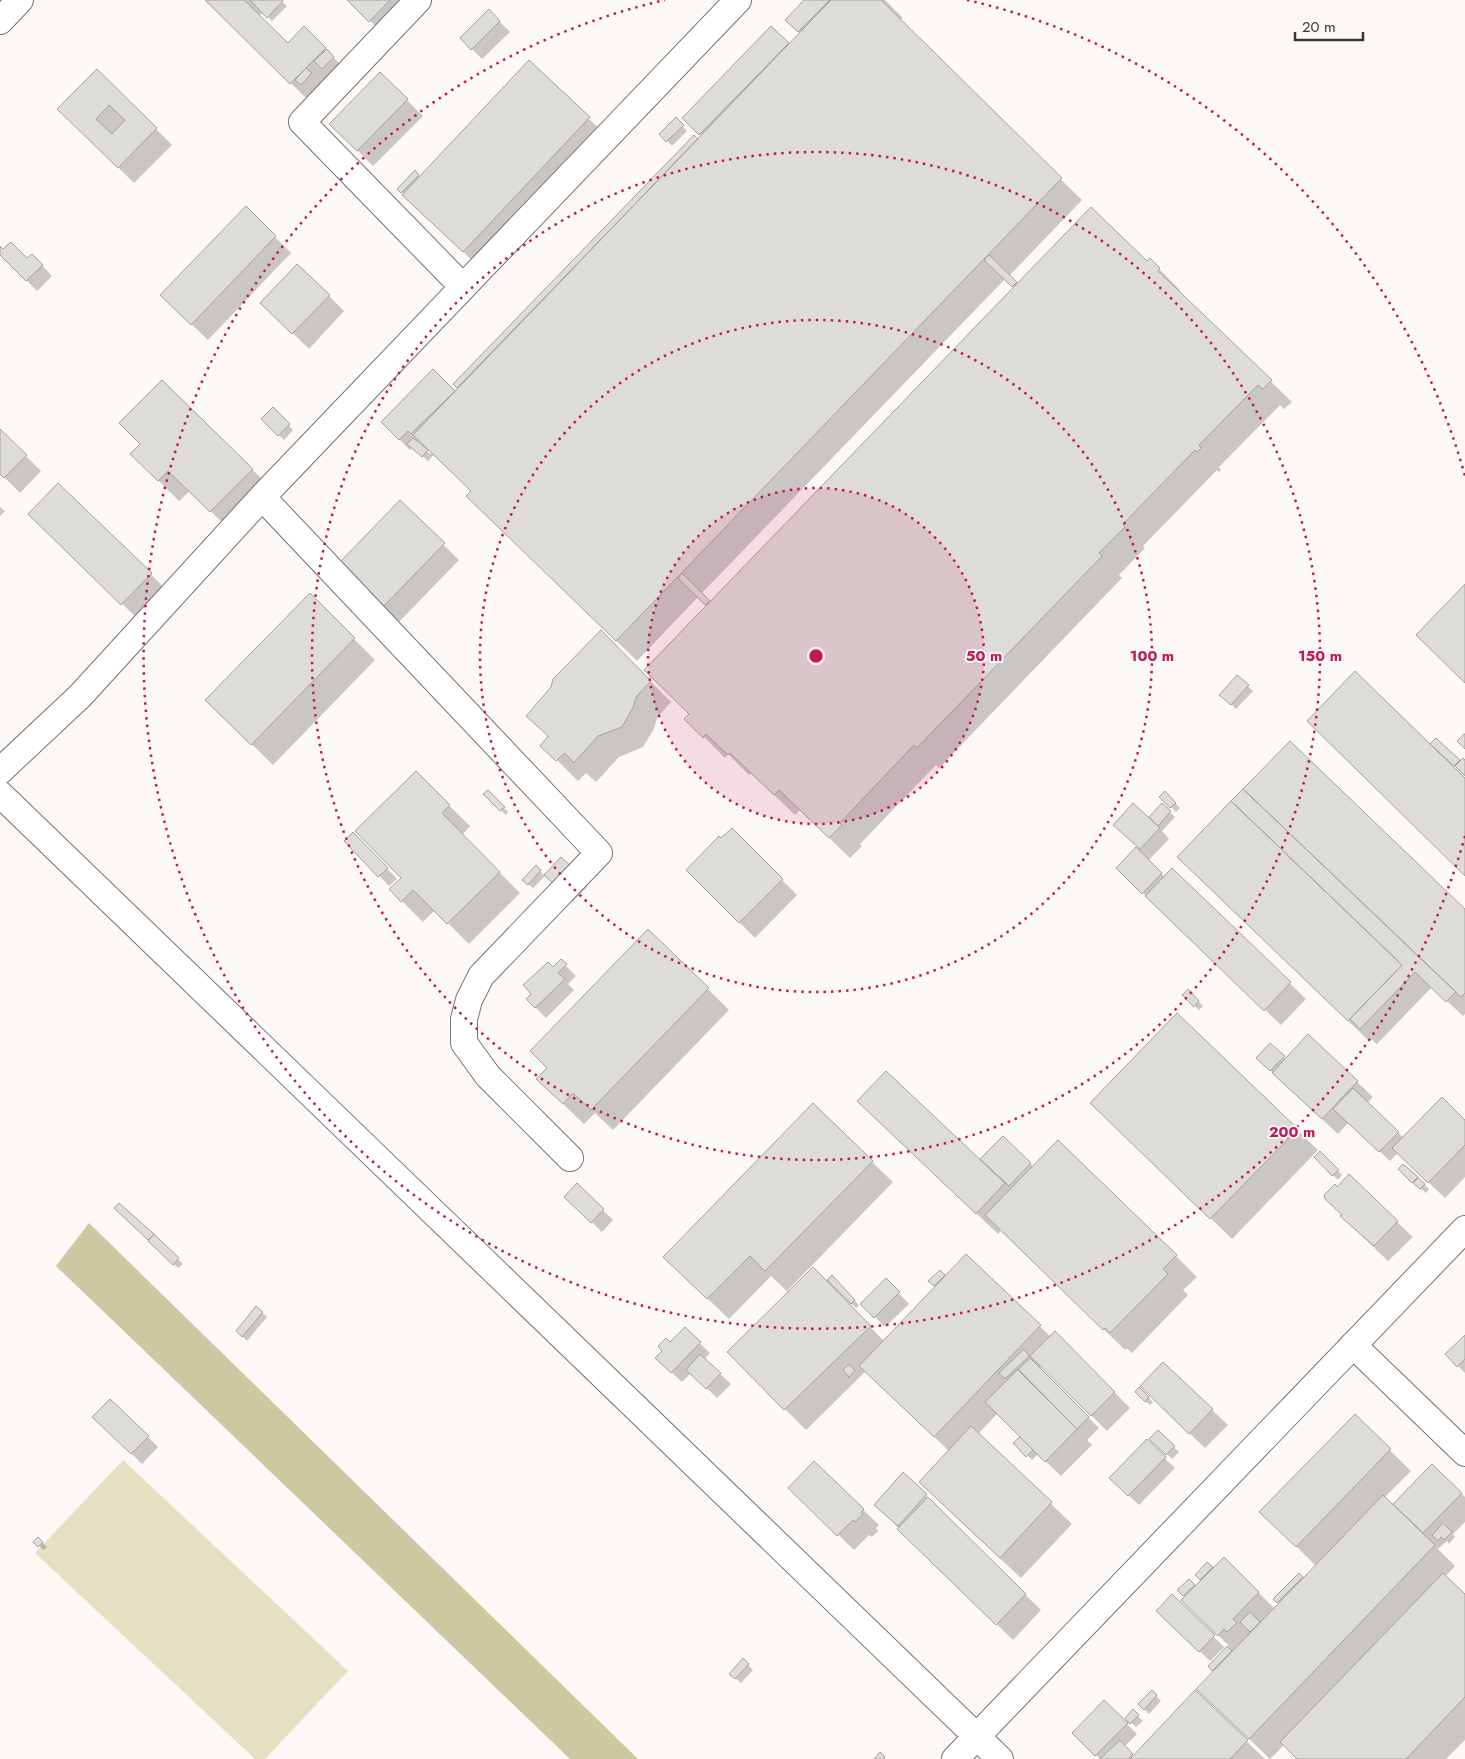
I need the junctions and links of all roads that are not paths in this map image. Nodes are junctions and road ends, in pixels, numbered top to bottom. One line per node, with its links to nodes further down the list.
1 (20, 0): 4 (street)
2 (418, 0): 5 (street)
3 (738, 0): 5 (street)
4 (0, 21)
5 (463, 286): 6 (street)
6 (262, 497): 7 (street); 9 (street)
7 (0, 771)
8 (0, 794): 13 (street)
9 (570, 1158)
10 (1465, 1229): 11 (street)
11 (1353, 1345): 12 (street); 13 (street)
12 (1465, 1453)
13 (977, 1736): 14 (street); 15 (street)
14 (955, 1759)
15 (1000, 1759)

